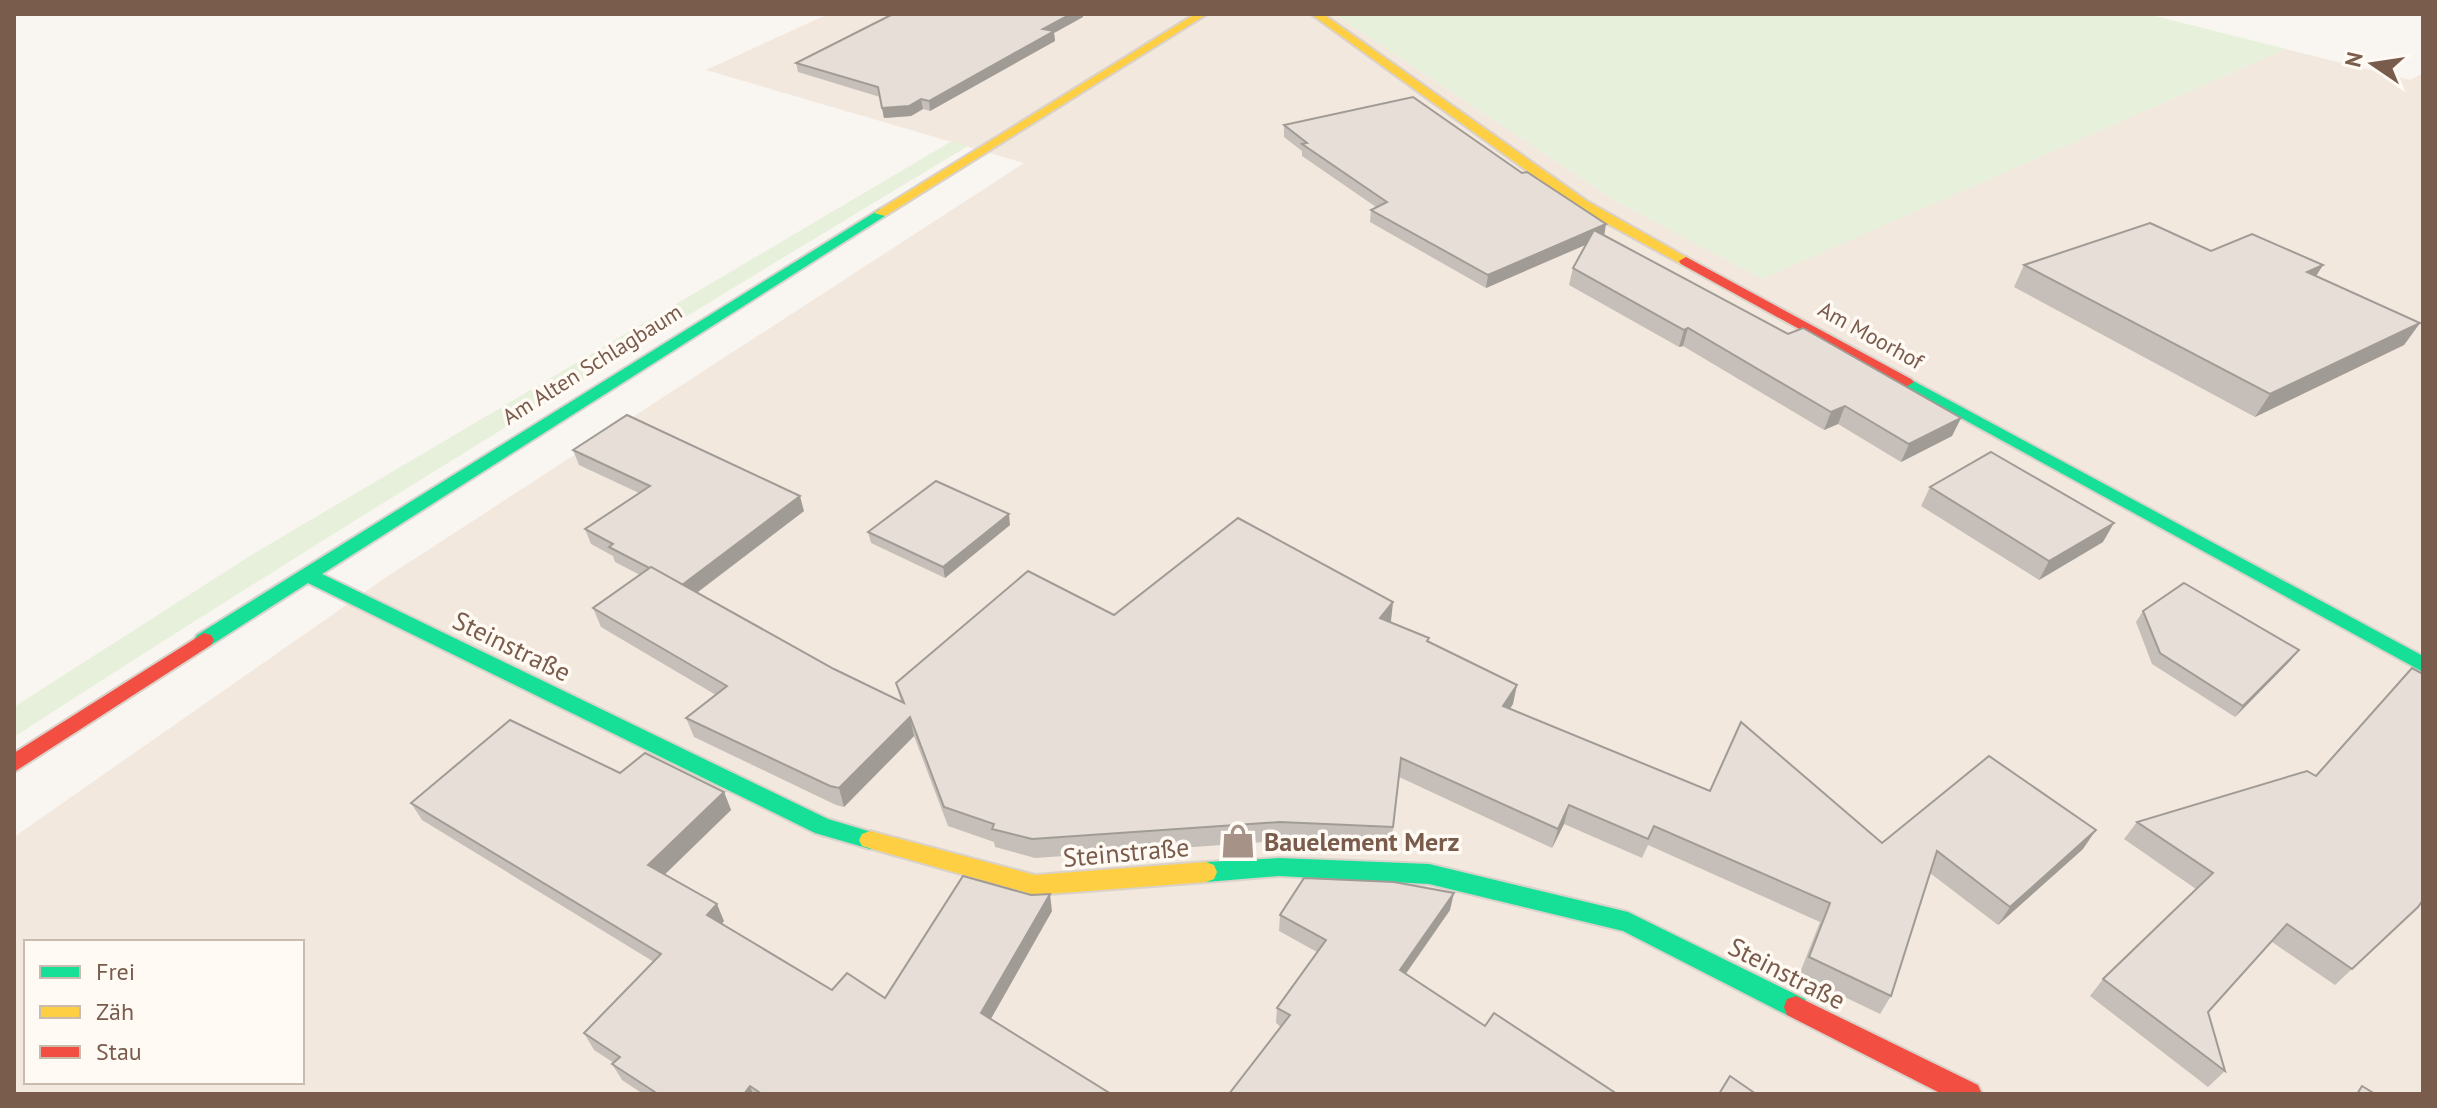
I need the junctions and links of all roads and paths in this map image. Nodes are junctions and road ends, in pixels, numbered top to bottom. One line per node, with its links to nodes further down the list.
1 (1202, 14): 3 (street, Am Alten Schlagbaum)
2 (1316, 14): 4 (street, Am Moorhof)
3 (306, 574): 5 (street, Am Alten Schlagbaum); 6 (street, Steinstraße)
4 (2423, 665)
5 (14, 764)
6 (1969, 1094)

